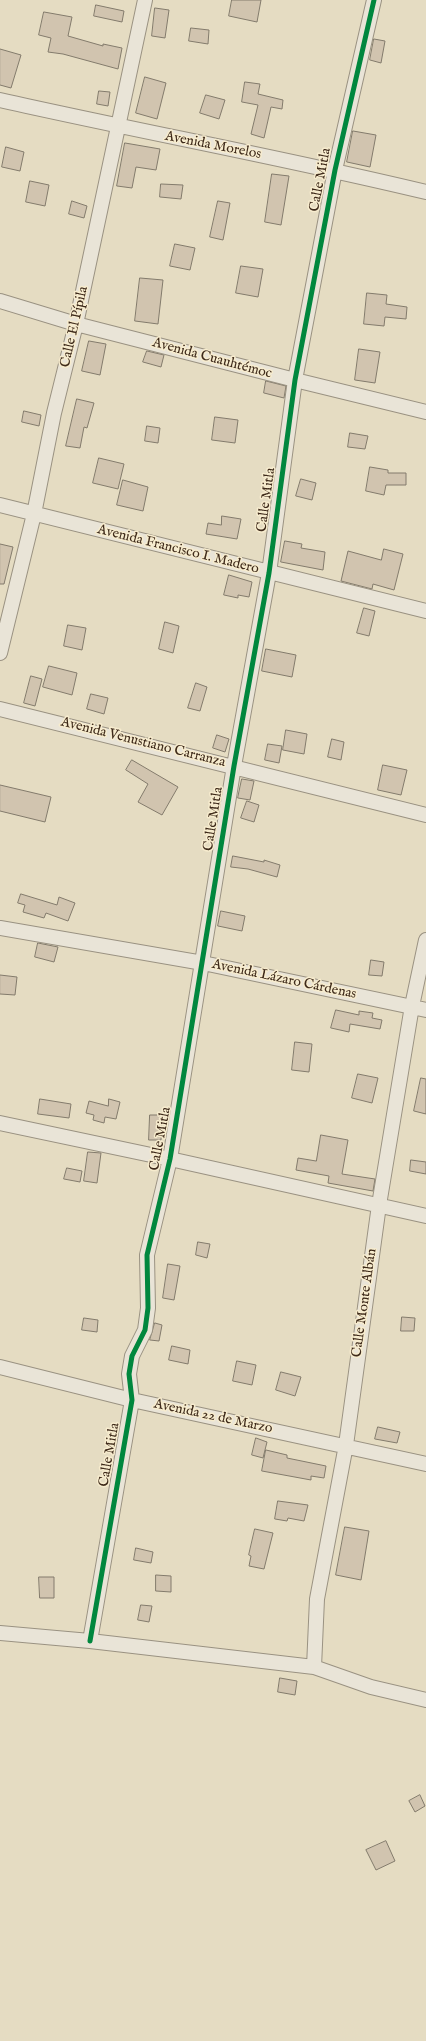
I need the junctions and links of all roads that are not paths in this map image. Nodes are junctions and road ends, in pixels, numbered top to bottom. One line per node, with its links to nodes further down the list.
1 (145, 0): 4 (street, Calle El Pípila)
2 (374, 0): 5 (street, Calle Mitla)
3 (0, 100): 4 (street, Avenida Morelos)
4 (118, 127): 5 (street, Avenida Morelos); 8 (street, Calle El Pípila)
5 (334, 170): 6 (street, Avenida Morelos); 9 (street, Calle Mitla)
6 (426, 192)
7 (0, 301): 8 (street, Avenida Cuauhtémoc)
8 (76, 324): 9 (street, Avenida Cuauhtémoc); 12 (street, Calle El Pípila)
9 (295, 380): 10 (street, Avenida Cuauhtémoc); 13 (street, Calle Mitla)
10 (426, 412)
11 (0, 505): 12 (street, Avenida Francisco I. Madero)
12 (34, 514): 13 (street, Avenida Francisco I. Madero); 15 (street, Calle El Pípila)
13 (269, 573): 14 (street, Avenida Francisco I. Madero); 17 (street, Calle Mitla)
14 (426, 611)
15 (0, 652)
16 (0, 709): 17 (street, Avenida Venustiano Carranza)
17 (234, 766): 18 (street, Avenida Venustiano Carranza); 21 (street, Calle Mitla)
18 (426, 815)
19 (0, 928): 21 (street, Avenida Lázaro Cárdenas)
20 (426, 940): 22 (street, Calle Monte Albán)
21 (203, 963): 22 (street, Avenida Lázaro Cárdenas); 25 (street, Calle Mitla)
22 (412, 1006): 23 (street, Avenida Lázaro Cárdenas); 26 (street, Calle Monte Albán)
23 (426, 1010)
24 (0, 1123): 25 (street)
25 (170, 1159): 26 (street); 29 (street, Calle Mitla)
26 (379, 1205): 27 (street); 30 (street, Calle Monte Albán)
27 (426, 1216)
28 (0, 1367): 29 (street, Avenida 22 de Marzo)
29 (132, 1400): 30 (street, Avenida 22 de Marzo); 33 (street, Calle Mitla)
30 (346, 1445): 31 (street, Avenida 22 de Marzo); 34 (street, Calle Monte Albán)
31 (426, 1464)
32 (0, 1633): 33 (street)
33 (90, 1641): 34 (street)
34 (314, 1667): 35 (street)
35 (426, 1700)

